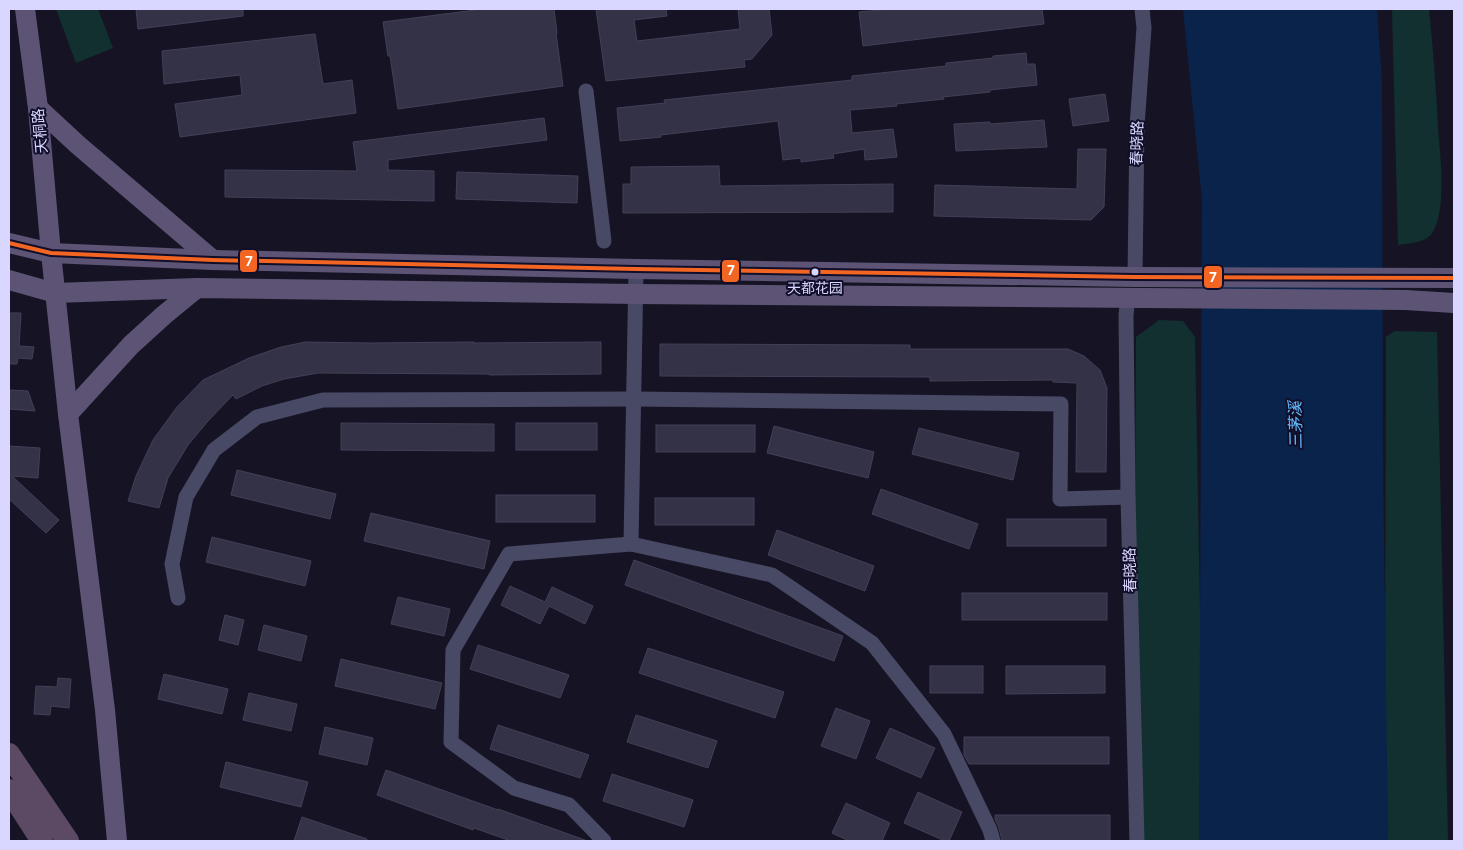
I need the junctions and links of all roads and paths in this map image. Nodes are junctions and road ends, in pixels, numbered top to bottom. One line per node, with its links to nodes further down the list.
1 (25, 9): 4 (main road, 天桐路)
2 (1142, 9): 10 (street, 春晓路)
3 (586, 91): 5 (street)
4 (38, 108): 7 (main road, 天桐路); 8 (main road)
5 (604, 242)
6 (9, 243): 7 (main road)
7 (51, 253): 8 (main road); 15 (main road, 天桐路)
8 (213, 260): 9 (main road)
9 (636, 269): 10 (main road); 16 (street)
10 (1135, 277): 14 (main road)
11 (1454, 278): 14 (main road)
12 (9, 280): 15 (main road)
13 (197, 288): 15 (main road); 16 (main road); 20 (main road)
14 (1181, 288): 17 (main road); 18 (main road)
15 (55, 293): 20 (main road, 天桐路)
16 (636, 294): 17 (main road); 19 (street)
17 (1128, 298): 21 (street, 春晓路)
18 (1454, 303)
19 (634, 399): 21 (street); 22 (street); 23 (street)
20 (68, 414): 28 (main road, 天桐路)
21 (1128, 497): 31 (street, 春晓路)
22 (631, 544): 29 (street); 30 (street)
23 (178, 598)
24 (9, 754): 27 (highway)
25 (9, 790): 26 (highway)
26 (42, 841)
27 (68, 841)
28 (117, 841)
29 (604, 841)
30 (994, 841)
31 (1136, 841)

